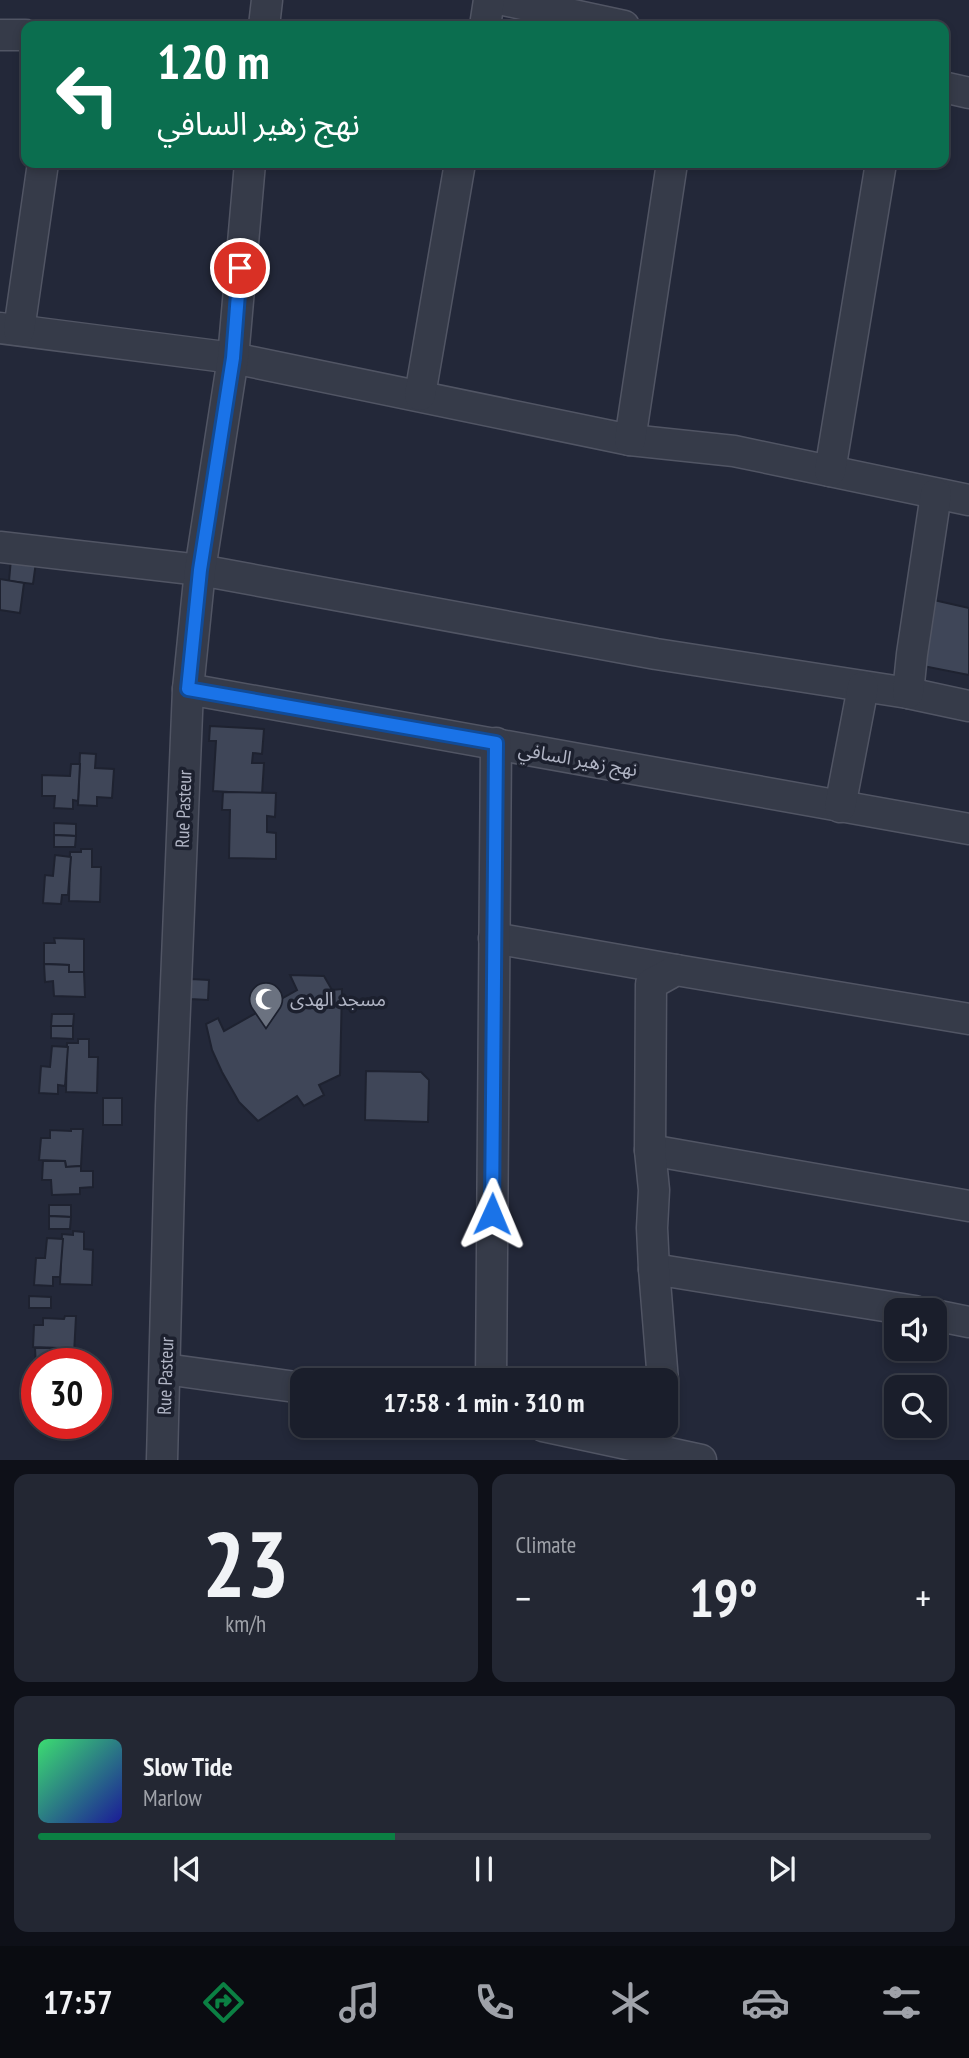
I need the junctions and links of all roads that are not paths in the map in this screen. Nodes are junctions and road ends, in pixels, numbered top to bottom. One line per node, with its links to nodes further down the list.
1 (267, 0): 4 (street)
2 (489, 0): 5 (street)
3 (504, 0): 6 (street)
4 (265, 21)
5 (486, 21)
6 (601, 21)
7 (0, 35): 8 (street)
8 (21, 35)
9 (949, 88): 10 (street)
10 (969, 93)
11 (42, 168): 16 (street)
12 (250, 168): 17 (street, Rue Pasteur)
13 (459, 168): 18 (street)
14 (672, 168): 19 (street)
15 (880, 168): 20 (street)
16 (9, 329): 17 (street)
17 (233, 358): 18 (street); 24 (street, Rue Pasteur)
18 (420, 395): 19 (street)
19 (630, 440): 20 (street)
20 (830, 471): 21 (street)
21 (936, 494): 22 (street); 27 (street)
22 (969, 500)
23 (0, 547): 24 (street)
24 (200, 570): 25 (street); 26 (street, Rue Pasteur)
25 (863, 687): 27 (street); 30 (street)
26 (188, 689): 29 (street, نهج زهير السافي); 43 (street, Rue Pasteur)
27 (908, 693): 28 (street)
28 (969, 706)
29 (496, 743): 30 (street, نهج زهير السافي); 32 (street)
30 (840, 807): 31 (street, نهج زهير السافي)
31 (969, 829)
32 (494, 938): 33 (street); 41 (street)
33 (676, 970): 34 (street); 35 (street)
34 (969, 1019)
35 (650, 1150): 36 (street); 37 (street)
36 (969, 1206)
37 (654, 1269): 38 (street); 42 (street)
38 (884, 1306)
39 (947, 1317): 40 (street)
40 (969, 1321)
41 (491, 1368)
42 (662, 1368)
43 (165, 1369): 44 (street); 47 (street, Rue Pasteur)
44 (290, 1386)
45 (649, 1438): 46 (street)
46 (667, 1440): 48 (street)
47 (162, 1460)
48 (701, 1460)

